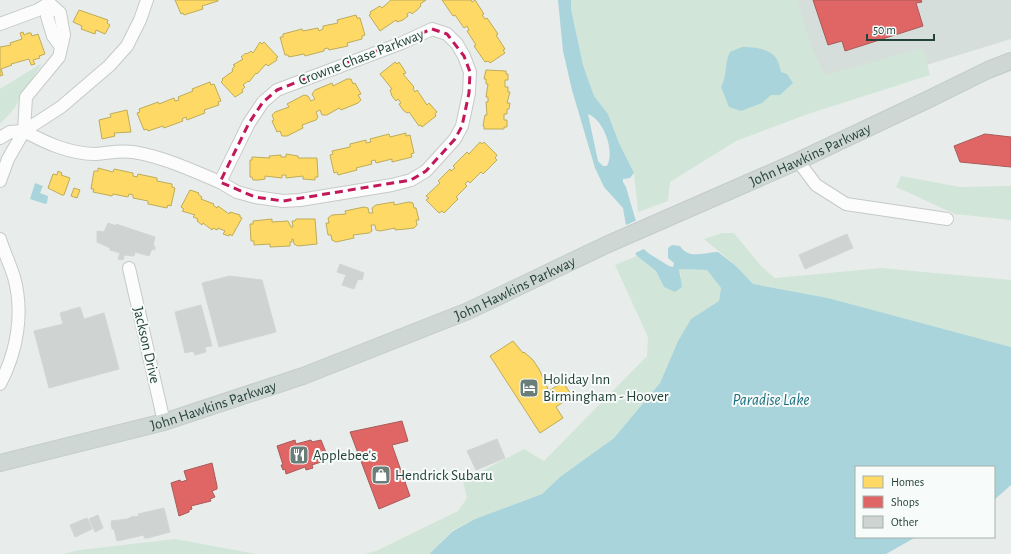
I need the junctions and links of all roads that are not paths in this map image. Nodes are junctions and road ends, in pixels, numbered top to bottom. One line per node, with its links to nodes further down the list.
1 (147, 0): 4 (street)
2 (0, 24): 4 (street)
3 (1011, 61): 6 (main road, John Hawkins Parkway)
4 (24, 131): 5 (street); 7 (street); 8 (street, Crowne Chase Parkway)
5 (0, 138)
6 (798, 161): 9 (street); 13 (main road, John Hawkins Parkway)
7 (0, 181)
8 (220, 182): 8 (street, Crowne Chase Parkway)
9 (947, 218)
10 (0, 239): 12 (street)
11 (129, 268): 13 (street, Jackson Drive)
12 (0, 384)
13 (164, 422): 14 (main road, John Hawkins Parkway)
14 (0, 463)

